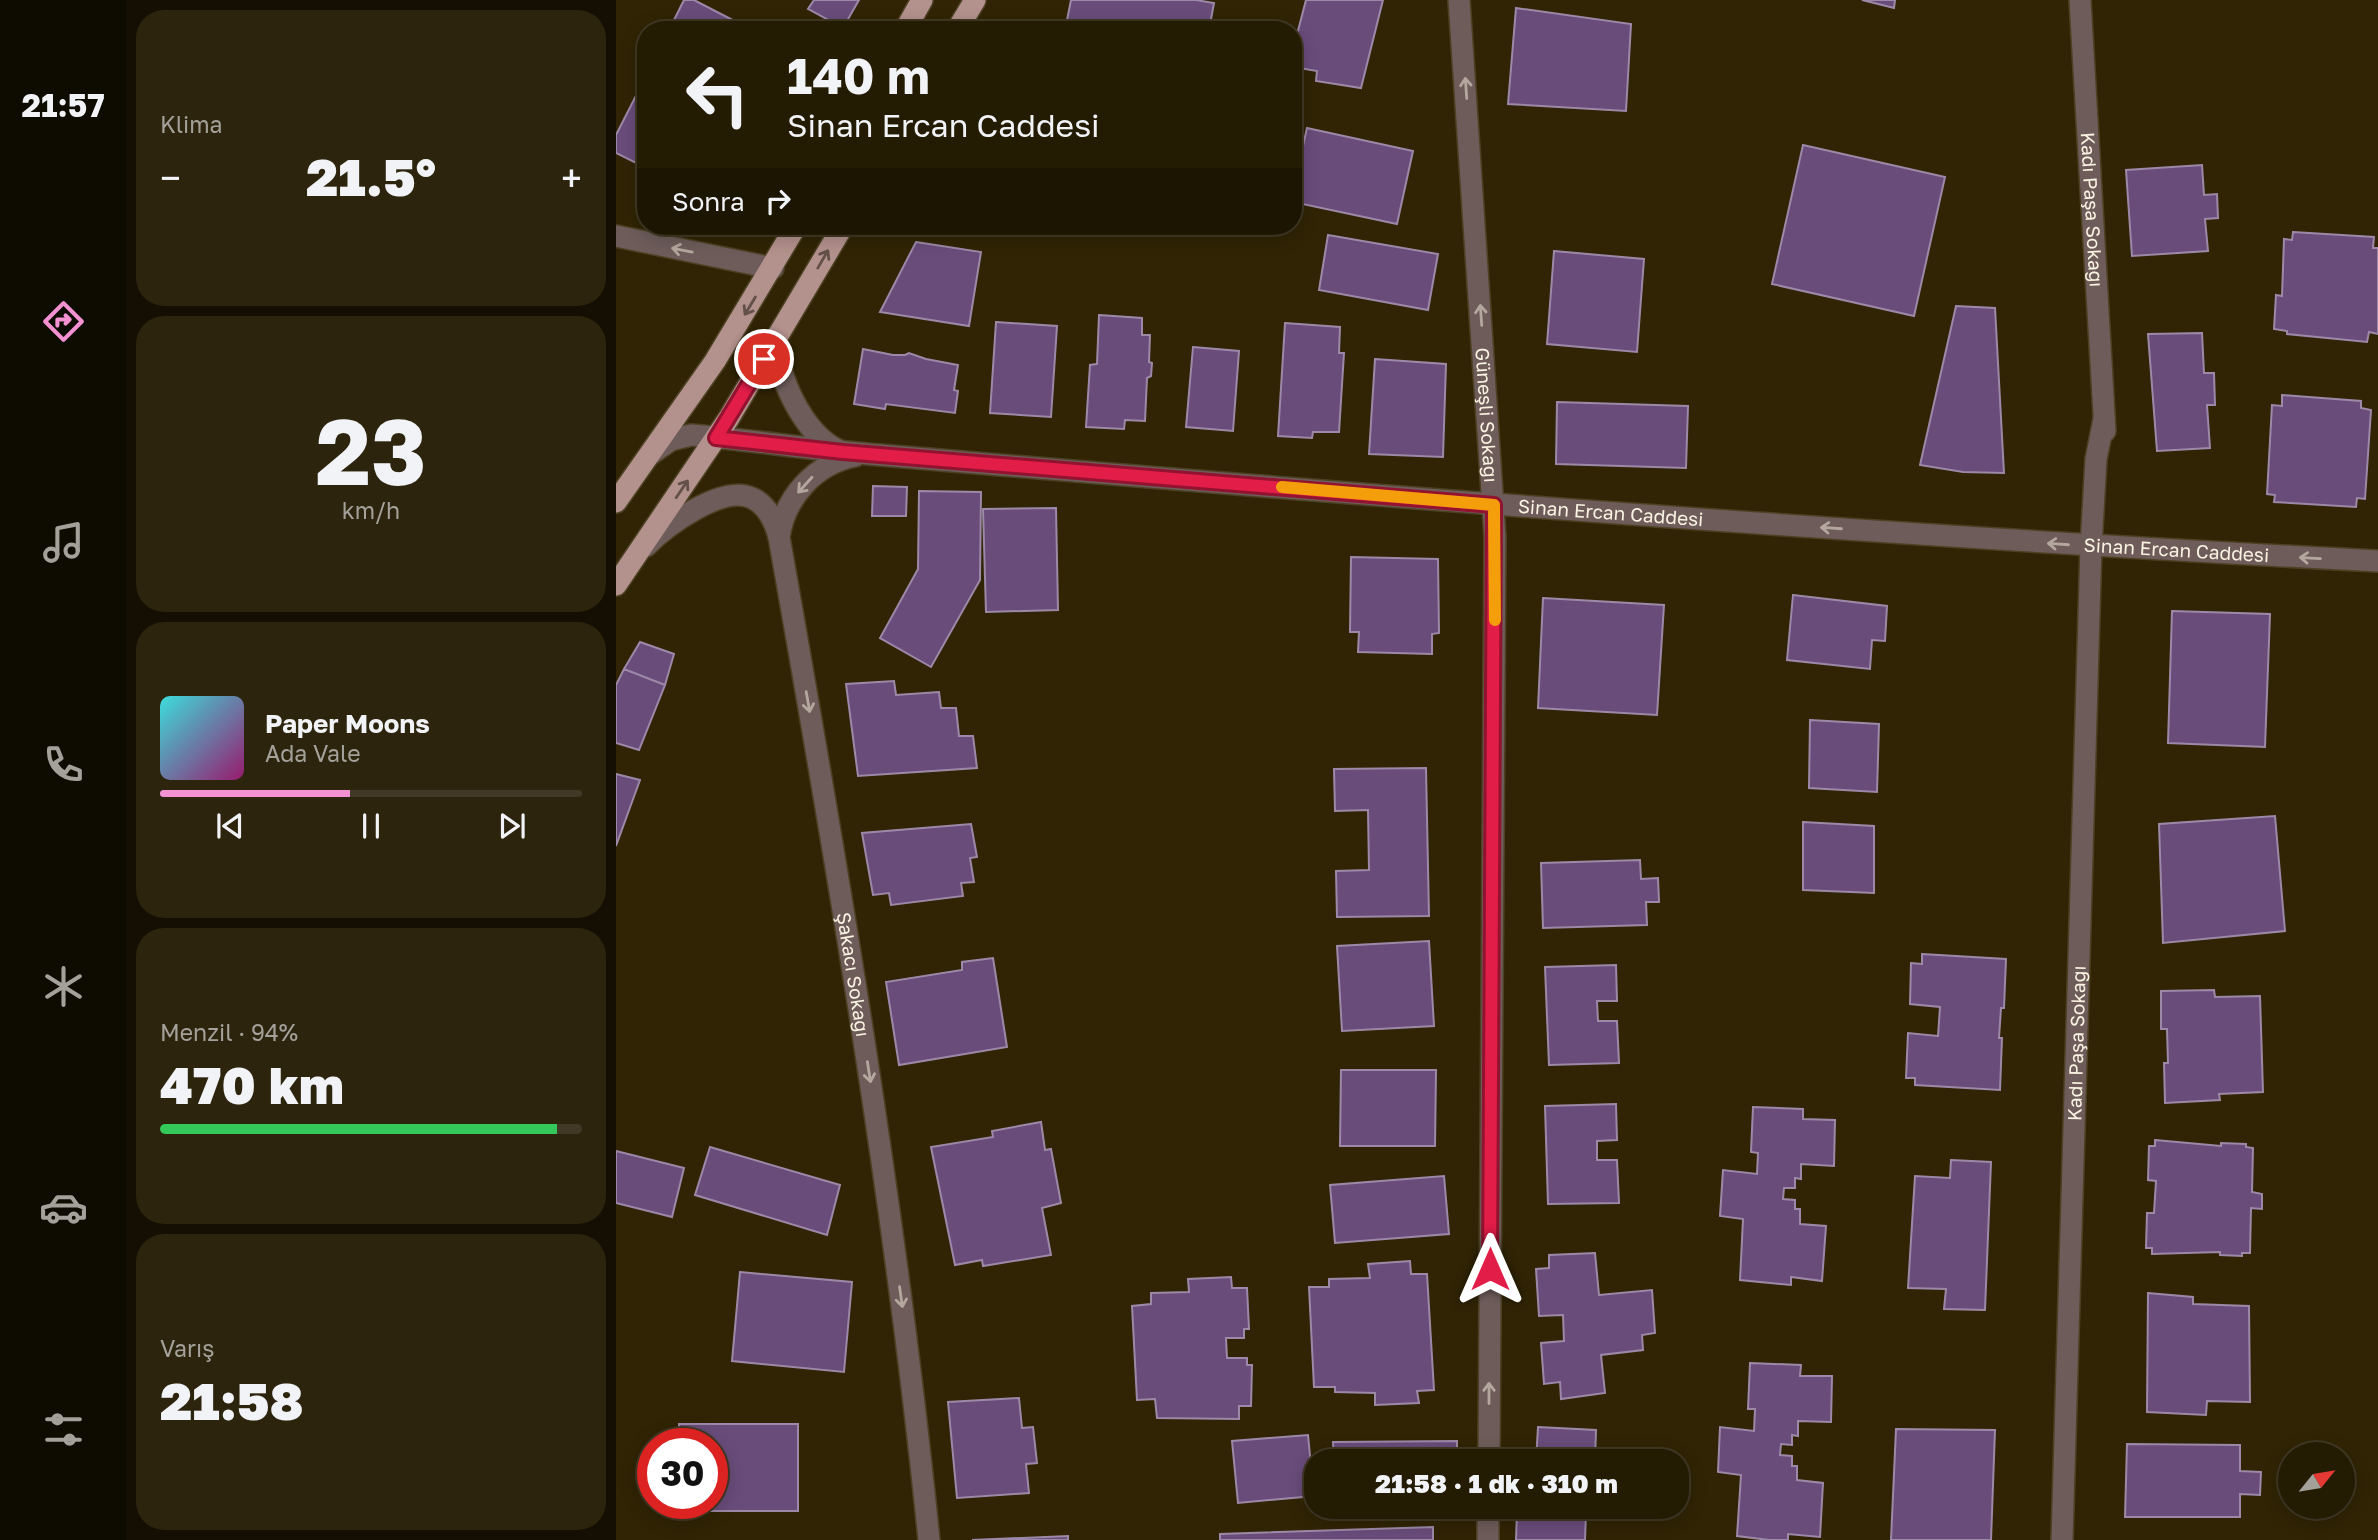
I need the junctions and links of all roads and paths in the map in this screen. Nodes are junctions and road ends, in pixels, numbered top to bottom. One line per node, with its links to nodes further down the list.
1 (922, 0): 5 (main road)
2 (975, 0): 6 (main road)
3 (1460, 0): 16 (street, Güneşli Sokağı, one-way to 3)
4 (2080, 0): 18 (street, Kadı Paşa Sokağı)
5 (910, 21)
6 (962, 21)
7 (791, 235): 10 (main road)
8 (838, 235): 11 (main road, one-way to 8)
9 (616, 236): 10 (street, one-way to 9)
10 (773, 268): 14 (main road, one-way to 14)
11 (777, 337): 12 (main road); 13 (street)
12 (716, 438): 13 (street, Sinan Ercan Caddesi); 14 (street, Sinan Ercan Caddesi); 19 (main road, one-way to 12)
13 (853, 453): 16 (street, Sinan Ercan Caddesi); 17 (street, one-way to 17)
14 (641, 466): 15 (main road)
15 (616, 502)
16 (1494, 505): 18 (street, Sinan Ercan Caddesi, one-way to 16); 22 (street, Güneşli Sokağı, one-way to 16)
17 (779, 537): 19 (street); 24 (street, Şakacı Sokağı, one-way to 24)
18 (2091, 546): 20 (street, Sinan Ercan Caddesi, one-way to 18); 26 (street, Kadı Paşa Sokağı)
19 (637, 555): 21 (main road)
20 (2378, 561)
21 (616, 585)
22 (1489, 1449)
23 (1489, 1519): 25 (street)
24 (929, 1540)
25 (1488, 1540)
26 (2062, 1540)

